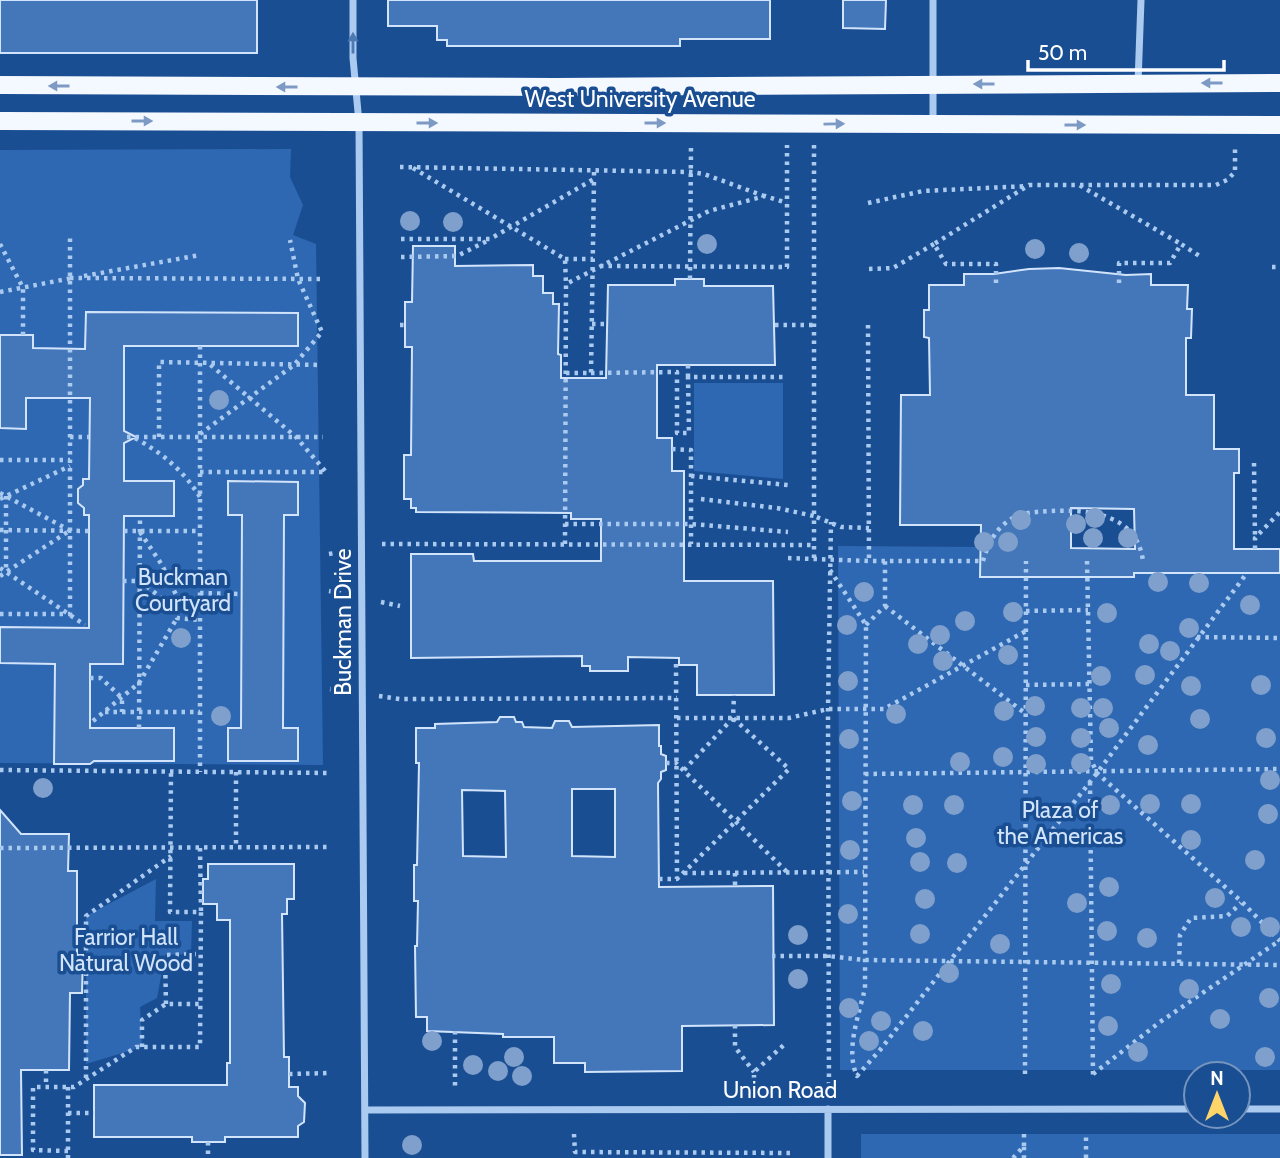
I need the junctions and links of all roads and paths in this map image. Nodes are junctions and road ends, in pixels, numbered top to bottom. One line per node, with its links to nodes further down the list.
1 (353, 0): 8 (street, Buckman Drive, one-way to 1)
2 (933, 0): 7 (street)
3 (1141, 0): 5 (street)
4 (1280, 83): 5 (main road, West University Avenue, one-way to 5)
5 (1138, 84): 7 (main road, West University Avenue, one-way to 7)
6 (0, 85): 8 (main road, West University Avenue, one-way to 6)
7 (933, 85): 8 (main road, West University Avenue); 12 (street)
8 (355, 87): 10 (street, Buckman Drive)
9 (0, 121): 10 (main road, West University Avenue, one-way to 10)
10 (359, 123): 11 (main road, West University Avenue, one-way to 11); 235 (street, Buckman Drive)
11 (821, 124): 12 (main road, West University Avenue, one-way to 12); 60 (path)
12 (933, 125): 13 (main road, West University Avenue, one-way to 13)
13 (1280, 125)
14 (691, 145): 20 (path)
15 (787, 145): 25 (path)
16 (1235, 145): 23 (path)
17 (400, 167): 18 (path)
18 (411, 167): 19 (path); 28 (path)
19 (594, 170): 20 (path); 21 (path)
20 (690, 172): 24 (path); 27 (path)
21 (594, 179): 28 (path); 40 (path)
22 (1028, 186): 23 (path); 26 (path); 34 (path)
23 (1079, 186): 35 (path)
24 (765, 196): 25 (path); 27 (path)
25 (787, 203): 42 (path)
26 (868, 203)
27 (690, 219): 41 (path); 42 (path)
28 (511, 227): 31 (path); 39 (path)
29 (70, 238): 47 (path)
30 (401, 239): 31 (path)
31 (490, 239): 37 (path)
32 (290, 240): 48 (path)
33 (0, 244): 54 (path)
34 (934, 244): 45 (path); 51 (path)
35 (1181, 244): 38 (path); 52 (path)
36 (200, 255): 47 (path)
37 (401, 257)
38 (1201, 257)
39 (565, 259): 40 (path); 53 (path)
40 (593, 259): 46 (path)
41 (600, 266): 42 (path); 46 (path)
42 (690, 266): 50 (path)
43 (1272, 267): 44 (path)
44 (1280, 267)
45 (869, 269)
46 (593, 270): 53 (path); 56 (path)
47 (70, 278): 48 (path); 54 (path); 74 (path)
48 (298, 279): 49 (path); 65 (path)
49 (323, 279)
50 (690, 279)
51 (996, 283)
52 (1119, 283)
53 (566, 284): 68 (path)
54 (23, 288): 55 (path); 61 (path)
55 (0, 292)
56 (592, 324): 57 (path); 69 (path)
57 (606, 324)
58 (775, 325): 60 (path)
59 (867, 325): 99 (path)
60 (814, 326): 95 (path)
61 (23, 335)
62 (200, 346): 63 (path)
63 (200, 362): 64 (path); 73 (path); 78 (path)
64 (207, 362): 65 (path); 72 (path)
65 (294, 365): 66 (path); 72 (path)
66 (322, 365)
67 (688, 365): 70 (path)
68 (566, 373): 69 (path); 97 (path)
69 (592, 373): 70 (path)
70 (688, 377): 71 (path)
71 (788, 377)
72 (250, 398): 73 (path); 79 (path)
73 (200, 435): 78 (path); 79 (path); 85 (path)
74 (70, 437): 75 (path); 83 (path)
75 (89, 437)
76 (127, 437): 77 (path)
77 (134, 437): 78 (path); 90 (path)
78 (159, 437)
79 (296, 437): 80 (path); 85 (path)
80 (323, 437)
81 (672, 449): 86 (path)
82 (0, 460): 83 (path)
83 (70, 463): 89 (path); 101 (path)
84 (1254, 463): 107 (path)
85 (200, 472): 90 (path)
86 (691, 476): 87 (path); 98 (path)
87 (788, 485)
88 (0, 493): 89 (path)
89 (6, 496): 91 (path); 100 (path); 101 (path)
90 (200, 498): 105 (path)
91 (0, 499)
92 (701, 499): 95 (path)
93 (1280, 512): 107 (path)
94 (140, 516): 104 (path)
95 (814, 516): 96 (path); 111 (path)
96 (831, 522): 99 (path); 117 (path)
97 (565, 524): 98 (path); 109 (path)
98 (691, 524): 106 (path); 110 (path)
99 (869, 528): 118 (path)
100 (3, 531): 101 (path); 125 (path)
101 (70, 531): 102 (path); 125 (path); 142 (path)
102 (89, 531)
103 (124, 531): 104 (path)
104 (140, 531): 105 (path); 129 (path); 134 (path)
105 (200, 531): 133 (path)
106 (788, 532)
107 (1255, 538): 112 (path)
108 (382, 544): 109 (path)
109 (565, 544): 110 (path)
110 (691, 544): 111 (path)
111 (814, 545): 116 (path)
112 (1255, 549)
113 (346, 551): 114 (path)
114 (329, 554)
115 (788, 558): 116 (path)
116 (814, 559): 117 (path)
117 (830, 561): 118 (path); 124 (path)
118 (869, 561): 119 (path)
119 (885, 561): 122 (path); 137 (path)
120 (1026, 561): 140 (path)
121 (1087, 561): 139 (path)
122 (1143, 561)
123 (0, 568): 125 (path)
124 (830, 570): 146 (path); 162 (path)
125 (6, 572): 127 (path); 142 (path)
126 (1247, 573): 148 (path)
127 (0, 576)
128 (123, 581): 129 (path)
129 (140, 581): 138 (path); 153 (path)
130 (329, 591): 132 (path)
131 (242, 594): 133 (path)
132 (346, 594)
133 (200, 596): 134 (path); 144 (path)
134 (178, 599): 138 (path)
135 (381, 602): 136 (path)
136 (400, 606)
137 (885, 606): 146 (path); 151 (path)
138 (173, 607): 143 (path)
139 (1088, 610): 140 (path); 154 (path)
140 (1026, 611): 147 (path)
141 (0, 614): 142 (path)
142 (70, 614): 145 (path)
143 (177, 618): 144 (path); 153 (path)
144 (200, 620): 167 (path)
145 (85, 625)
146 (866, 625): 163 (path)
147 (1026, 631): 151 (path); 155 (path)
148 (1197, 637): 149 (path); 183 (path)
149 (1280, 638)
150 (676, 664): 161 (path)
151 (962, 664): 163 (path); 168 (path)
152 (90, 678): 160 (path)
153 (139, 683): 160 (path); 166 (path)
154 (1089, 684): 155 (path); 183 (path)
155 (1026, 685): 168 (path)
156 (330, 689): 157 (path)
157 (346, 691)
158 (734, 695): 170 (path)
159 (379, 696): 161 (path)
160 (122, 698): 164 (path); 165 (path)
161 (677, 698): 169 (path)
162 (828, 709): 163 (path); 170 (path); 194 (path)
163 (865, 709): 184 (path)
164 (104, 712): 165 (path); 171 (path)
165 (122, 712): 166 (path)
166 (139, 712): 167 (path); 172 (path)
167 (200, 712): 179 (path)
168 (1026, 714): 182 (path)
169 (677, 718): 170 (path); 174 (path)
170 (733, 718): 177 (path); 186 (path)
171 (93, 721)
172 (139, 727)
173 (666, 763): 174 (path)
174 (676, 763): 177 (path); 200 (path)
175 (1280, 769): 183 (path)
176 (0, 770): 178 (path)
177 (684, 770): 186 (path)
178 (171, 771): 179 (path); 188 (path)
179 (200, 772): 180 (path)
180 (236, 772): 181 (path); 190 (path)
181 (330, 773)
182 (1026, 773): 183 (path); 184 (path); 193 (path)
183 (1097, 773): 185 (path); 202 (path)
184 (865, 774): 195 (path)
185 (1090, 781): 193 (path); 211 (path)
186 (735, 822): 196 (path); 198 (path)
187 (0, 848): 188 (path)
188 (171, 848): 189 (path); 192 (path)
189 (200, 848): 190 (path); 203 (path)
190 (236, 848): 191 (path)
191 (329, 848)
192 (171, 856): 203 (path); 226 (path)
193 (1026, 862): 209 (path); 210 (path)
194 (829, 872): 195 (path); 198 (path); 207 (path)
195 (864, 872): 208 (path)
196 (683, 873): 197 (path); 200 (path)
197 (735, 873): 198 (path); 201 (path)
198 (788, 873)
199 (659, 879): 200 (path)
200 (677, 879)
201 (735, 887)
202 (1241, 902): 204 (path); 212 (path)
203 (201, 912): 205 (path)
204 (1280, 940): 213 (path)
205 (200, 954): 215 (path); 216 (path)
206 (772, 956): 207 (path)
207 (828, 956): 208 (path); 231 (path)
208 (864, 960): 209 (path); 209 (path)
209 (949, 961): 210 (path)
210 (1026, 961): 211 (path); 225 (path)
211 (1091, 962): 212 (path); 213 (path)
212 (1179, 963): 213 (path)
213 (1247, 964): 214 (path)
214 (1280, 965)
215 (166, 1004): 216 (path); 220 (path)
216 (200, 1004): 220 (path)
217 (735, 1025): 222 (path)
218 (455, 1031): 227 (path)
219 (786, 1043): 222 (path)
220 (142, 1046): 226 (path)
221 (46, 1070): 228 (path)
222 (754, 1072): 230 (path)
223 (330, 1073): 224 (path)
224 (289, 1074)
225 (1026, 1074)
226 (86, 1079): 229 (path)
227 (455, 1086)
228 (46, 1087): 229 (path); 243 (path)
229 (68, 1087): 236 (path)
230 (754, 1087)
231 (828, 1109): 232 (street, Union Road); 235 (street, Union Road); 248 (street)
232 (1182, 1109)
233 (1252, 1109): 234 (street)
234 (1280, 1109)
235 (365, 1110): 247 (street, Buckman Drive)
236 (68, 1113): 237 (path); 243 (path)
237 (94, 1113)
238 (574, 1134): 244 (path)
239 (1024, 1134): 242 (path)
240 (1086, 1134): 251 (path)
241 (208, 1142): 246 (path)
242 (1024, 1146): 249 (path); 250 (path)
243 (68, 1151): 245 (path)
244 (791, 1153)
245 (68, 1158)
246 (208, 1158)
247 (365, 1158)
248 (828, 1158)
249 (1013, 1158)
250 (1024, 1158)
251 (1086, 1158)

